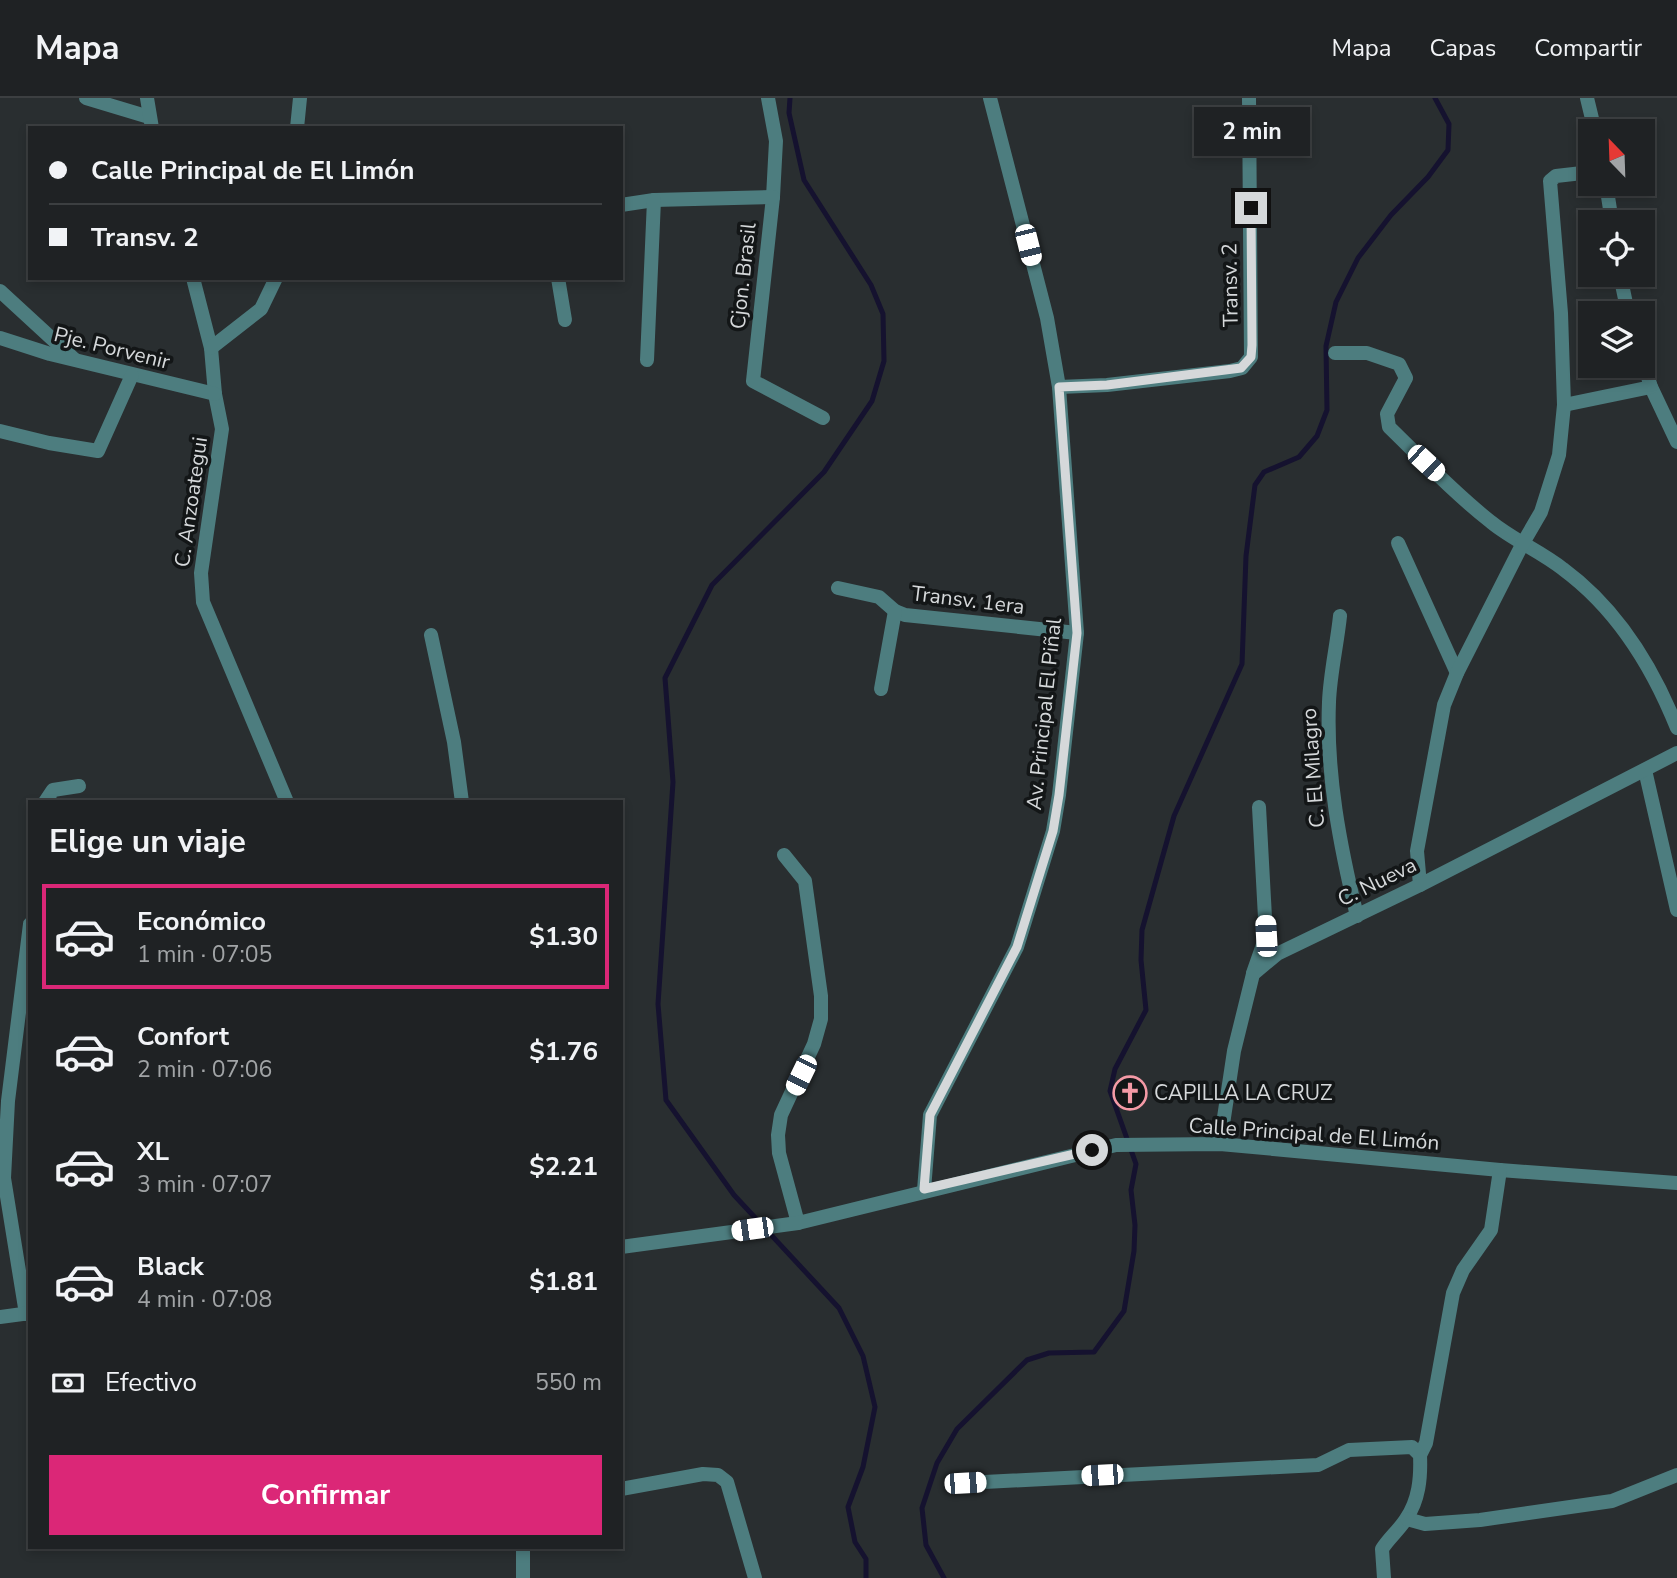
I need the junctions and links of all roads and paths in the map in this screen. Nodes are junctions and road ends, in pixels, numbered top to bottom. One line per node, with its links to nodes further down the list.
1 (86, 98): 9 (street)
2 (147, 98): 9 (street)
3 (300, 98): 10 (street)
4 (768, 98): 12 (street, Cjon. Brasil)
5 (990, 98): 27 (street, Av. Principal El Piñal)
6 (1249, 98): 27 (street, Transv. 2)
7 (1587, 98): 8 (street)
8 (1592, 119)
9 (151, 122)
10 (297, 126)
11 (1578, 173): 30 (street)
12 (773, 197): 13 (street); 31 (street, Cjon. Brasil)
13 (654, 200): 14 (street); 24 (street)
14 (623, 205)
15 (194, 280): 21 (street, C. Anzoategui)
16 (275, 280): 21 (street)
17 (558, 280): 19 (street)
18 (0, 291): 23 (street)
19 (565, 320)
20 (0, 338): 23 (street, Pje. Porvenir)
21 (211, 348): 29 (street, C. Anzoategui)
22 (1335, 352): 34 (street)
23 (75, 360): 25 (street, Pje. Porvenir)
24 (647, 360)
25 (132, 375): 29 (street, Pje. Porvenir); 32 (street)
26 (1648, 378): 28 (street)
27 (1059, 387): 39 (street, Av. Principal El Piñal)
28 (1651, 387): 30 (street); 33 (street)
29 (215, 394): 48 (street, C. Anzoategui)
30 (1564, 405): 34 (street)
31 (823, 418)
32 (0, 431)
33 (1677, 442)
34 (1523, 542): 41 (street); 43 (street)
35 (1398, 543): 41 (street)
36 (838, 588): 37 (street, Transv. 1era)
37 (895, 611): 39 (street, Transv. 1era); 42 (street)
38 (1340, 616): 54 (street, C. El Milagro)
39 (1077, 633): 60 (street, Av. Principal El Piñal)
40 (431, 635): 49 (street)
41 (1457, 673): 52 (street)
42 (881, 689)
43 (1677, 728)
44 (1677, 753): 45 (street, C. Nueva)
45 (1645, 770): 52 (street, C. Nueva); 53 (street)
46 (79, 786): 47 (street)
47 (46, 800)
48 (286, 800)
49 (462, 800)
50 (1259, 807): 56 (street)
51 (785, 855): 61 (street)
52 (1420, 885): 54 (street, C. Nueva)
53 (1677, 910)
54 (1357, 916): 56 (street, C. Nueva)
55 (28, 939): 63 (street)
56 (1253, 974): 57 (street)
57 (1220, 1144): 58 (street, Calle Principal de El Limón); 60 (street, Calle Principal de El Limón)
58 (1500, 1170): 59 (street, Calle Principal de El Limón); 65 (street)
59 (1677, 1183)
60 (924, 1189): 61 (street, Calle Principal de El Limón)
61 (798, 1223): 62 (street, Calle Principal de El Limón)
62 (623, 1247)
63 (28, 1314): 64 (street)
64 (0, 1317)
65 (1420, 1455): 67 (street); 69 (street)
66 (1677, 1475): 69 (street)
67 (965, 1483)
68 (623, 1489): 72 (street)
69 (1406, 1519): 73 (street)
70 (523, 1549): 71 (street)
71 (523, 1578)
72 (755, 1578)
73 (1384, 1578)

